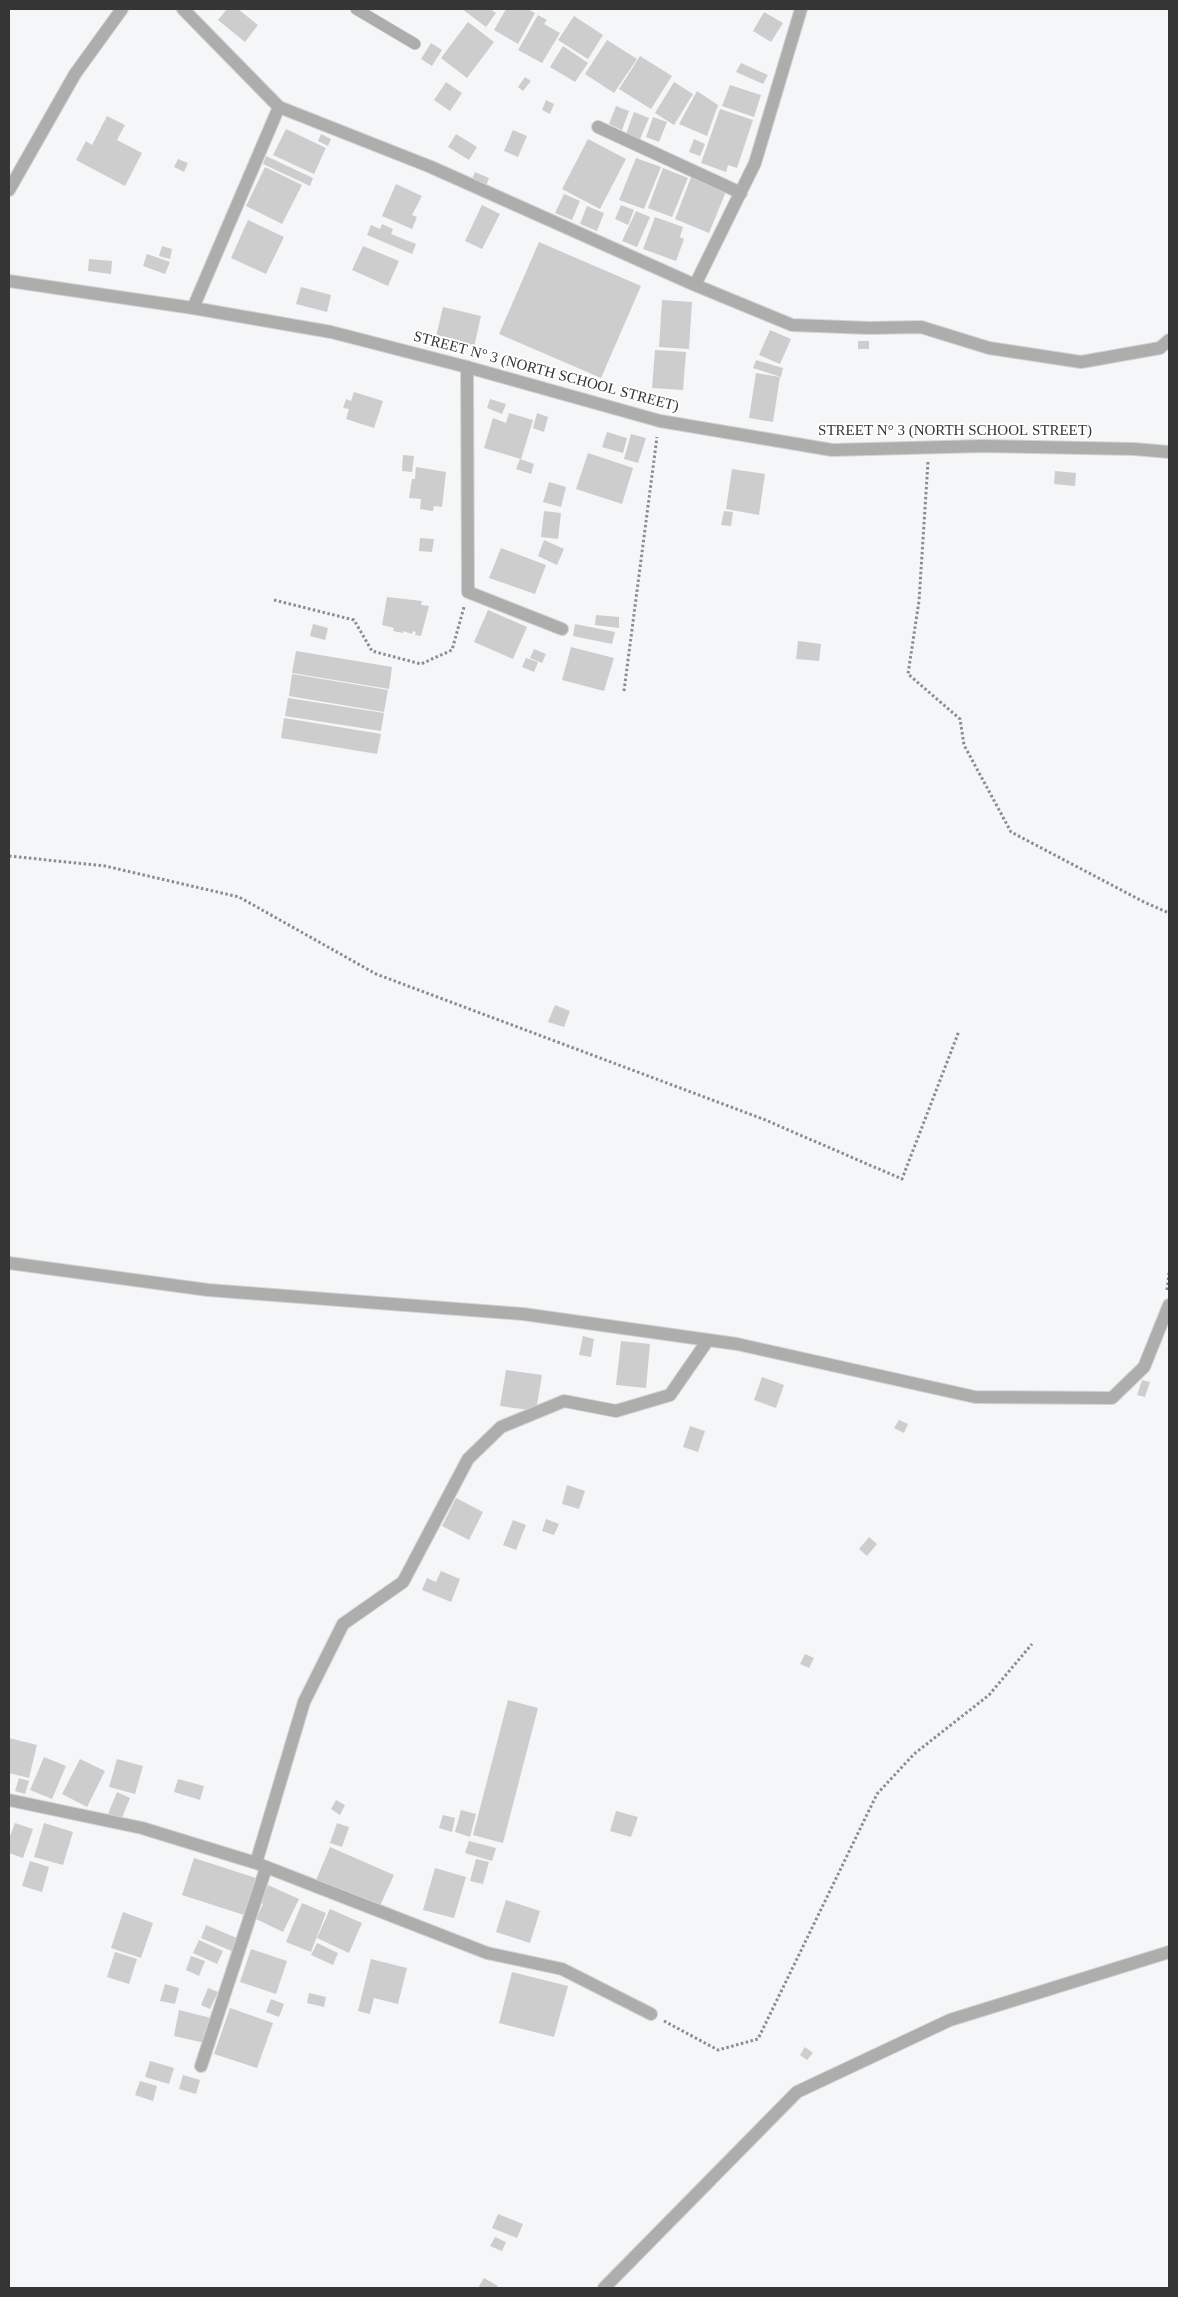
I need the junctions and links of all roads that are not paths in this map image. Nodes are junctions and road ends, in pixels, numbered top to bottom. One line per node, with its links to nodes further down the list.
1 (122, 9): 8 (street)
2 (183, 9): 6 (street)
3 (356, 9): 5 (lane)
4 (801, 9): 9 (street)
5 (415, 44)
6 (279, 107): 11 (street); 12 (street)
7 (598, 127): 9 (street)
8 (9, 190)
9 (741, 193): 11 (street)
10 (9, 280): 12 (street, STREET N° 3 (NORTH SCHOOL STREET))
11 (695, 285): 13 (street)
12 (193, 308): 14 (street, STREET N° 3 (NORTH SCHOOL STREET))
13 (1169, 340)
14 (467, 367): 15 (street, STREET N° 3 (NORTH SCHOOL STREET)); 16 (street)
15 (1169, 452)
16 (562, 629)
17 (9, 1263): 19 (street)
18 (1168, 1299): 19 (street)
19 (708, 1340): 21 (street)
20 (9, 1800): 21 (street)
21 (261, 1866): 23 (street); 24 (street)
22 (1169, 1952): 25 (street)
23 (651, 2014)
24 (201, 2066)
25 (604, 2288)

